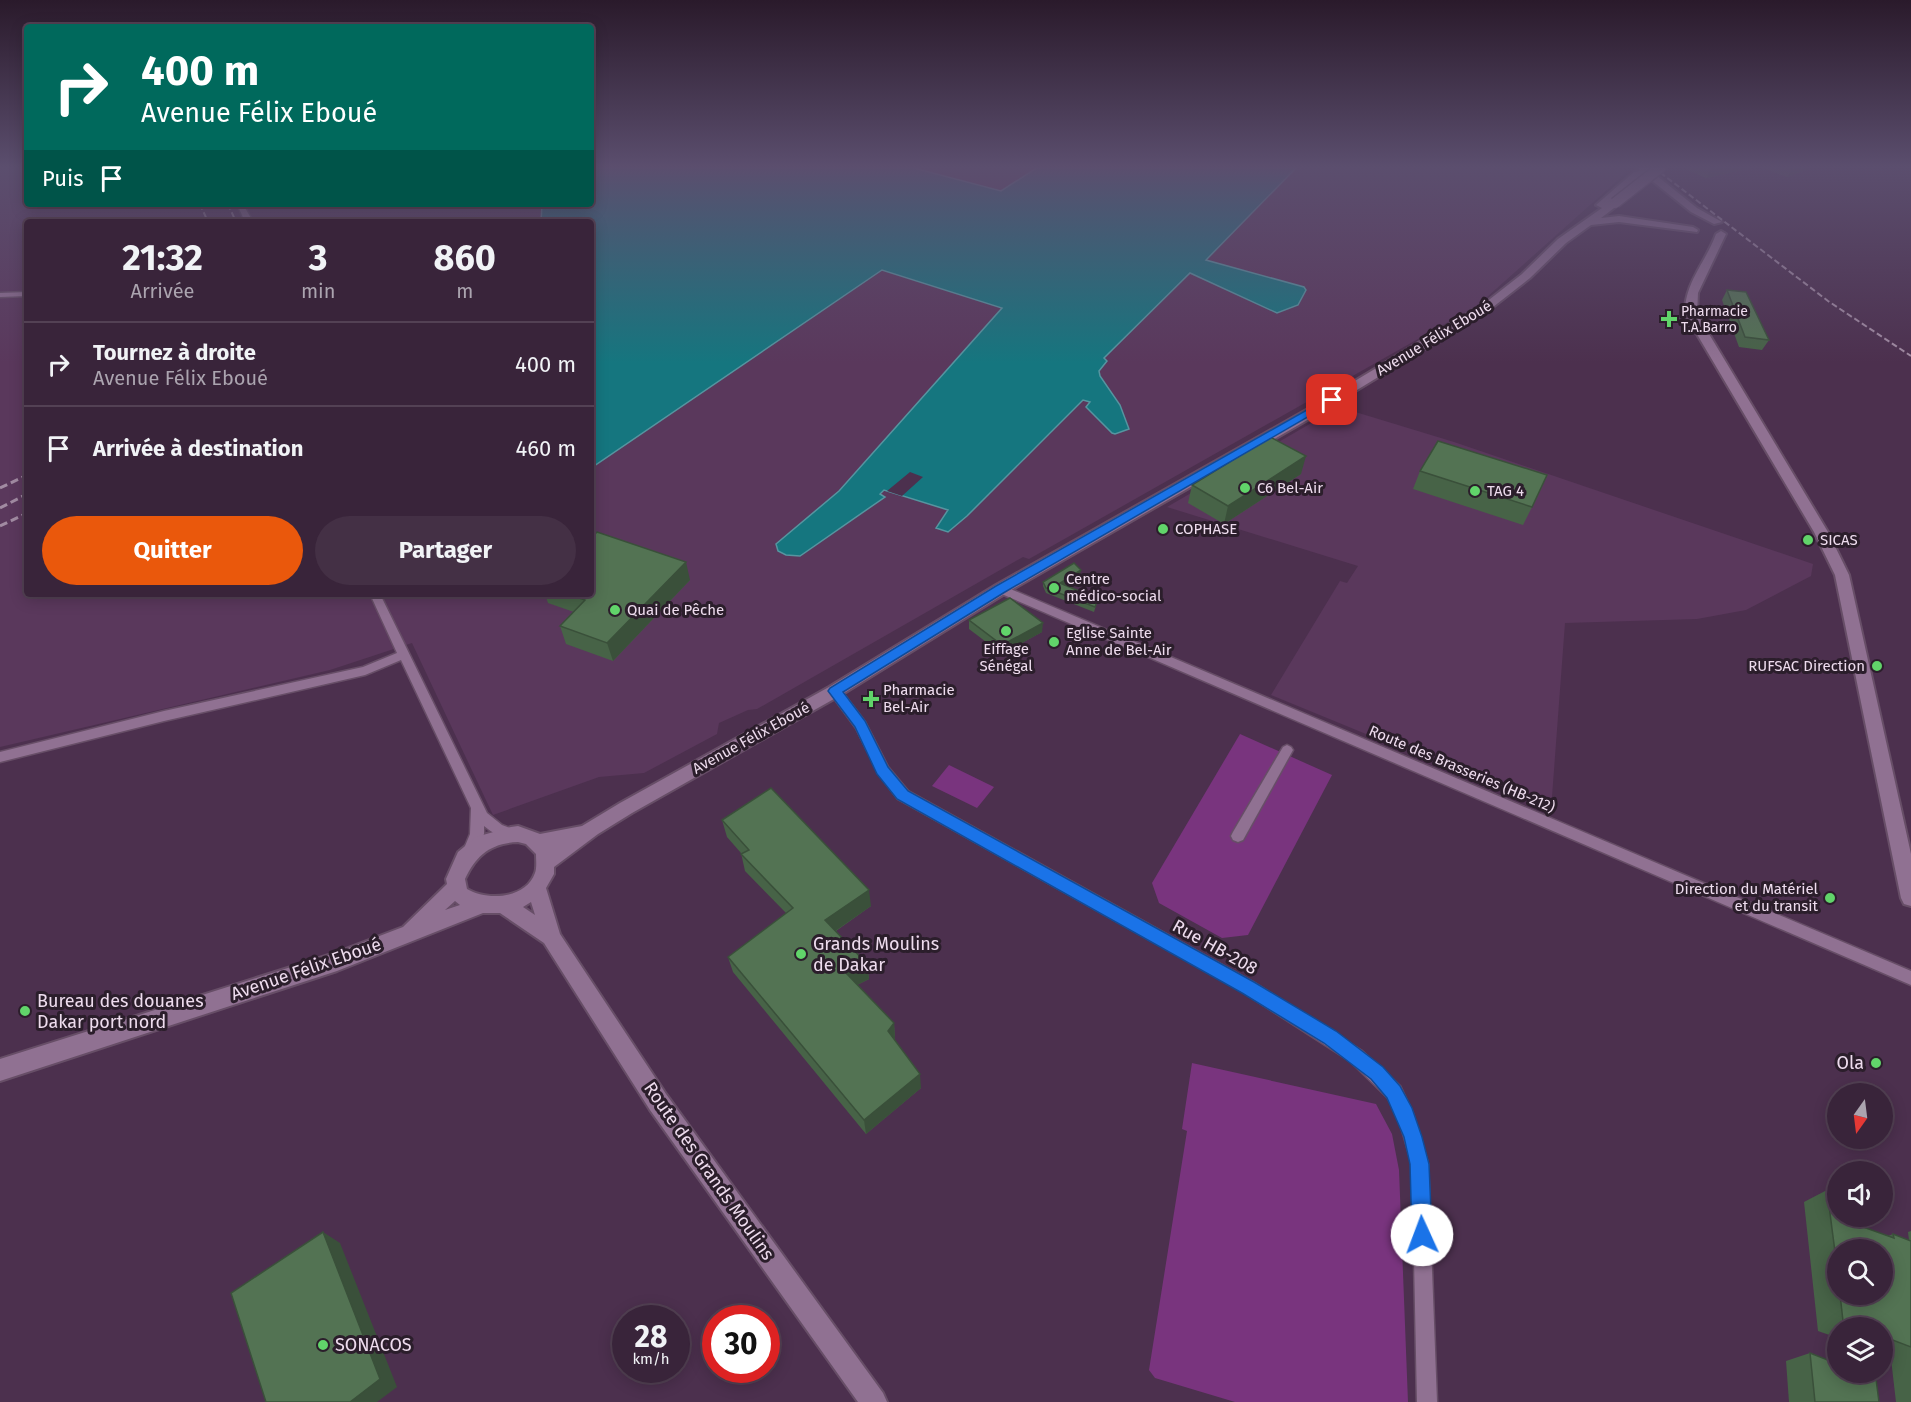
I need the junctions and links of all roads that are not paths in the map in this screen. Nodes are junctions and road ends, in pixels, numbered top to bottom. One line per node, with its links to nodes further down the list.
1 (1569, 232): 5 (street)
2 (1575, 232): 5 (street, Avenue Félix Eboué)
3 (1583, 232): 6 (street, Avenue Félix Eboué)
4 (1702, 232): 24 (street)
5 (1563, 241): 6 (street, Avenue Félix Eboué)
6 (1526, 276): 9 (street, Avenue Félix Eboué)
7 (24, 294): 8 (street)
8 (0, 295)
9 (1001, 589): 12 (street, Avenue Félix Eboué); 29 (street, Route des Brasseries (HB-212))
10 (376, 597): 11 (street)
11 (403, 655): 14 (street); 15 (street)
12 (835, 691): 16 (street, Avenue Félix Eboué); 32 (street, Rue HB-208)
13 (1287, 750): 18 (street)
14 (0, 757)
15 (477, 808): 17 (street); 20 (street)
16 (592, 829): 19 (street); 21 (street)
17 (510, 834): 19 (street); 20 (street)
18 (1238, 836)
19 (538, 842): 21 (street)
20 (468, 854): 22 (street)
21 (546, 863): 23 (street)
22 (457, 886): 26 (street); 27 (street, Avenue Félix Eboué)
23 (536, 886): 25 (street); 28 (street, Route des Grands Moulins)
24 (1911, 898)
25 (505, 905): 26 (street); 28 (street, Route des Grands Moulins)
26 (478, 906): 27 (street, Avenue Félix Eboué)
27 (407, 933): 30 (street, Avenue Félix Eboué)
28 (551, 936): 31 (street, Route des Grands Moulins)
29 (1911, 978)
30 (0, 1070)
31 (874, 1402)
32 (1427, 1402)

